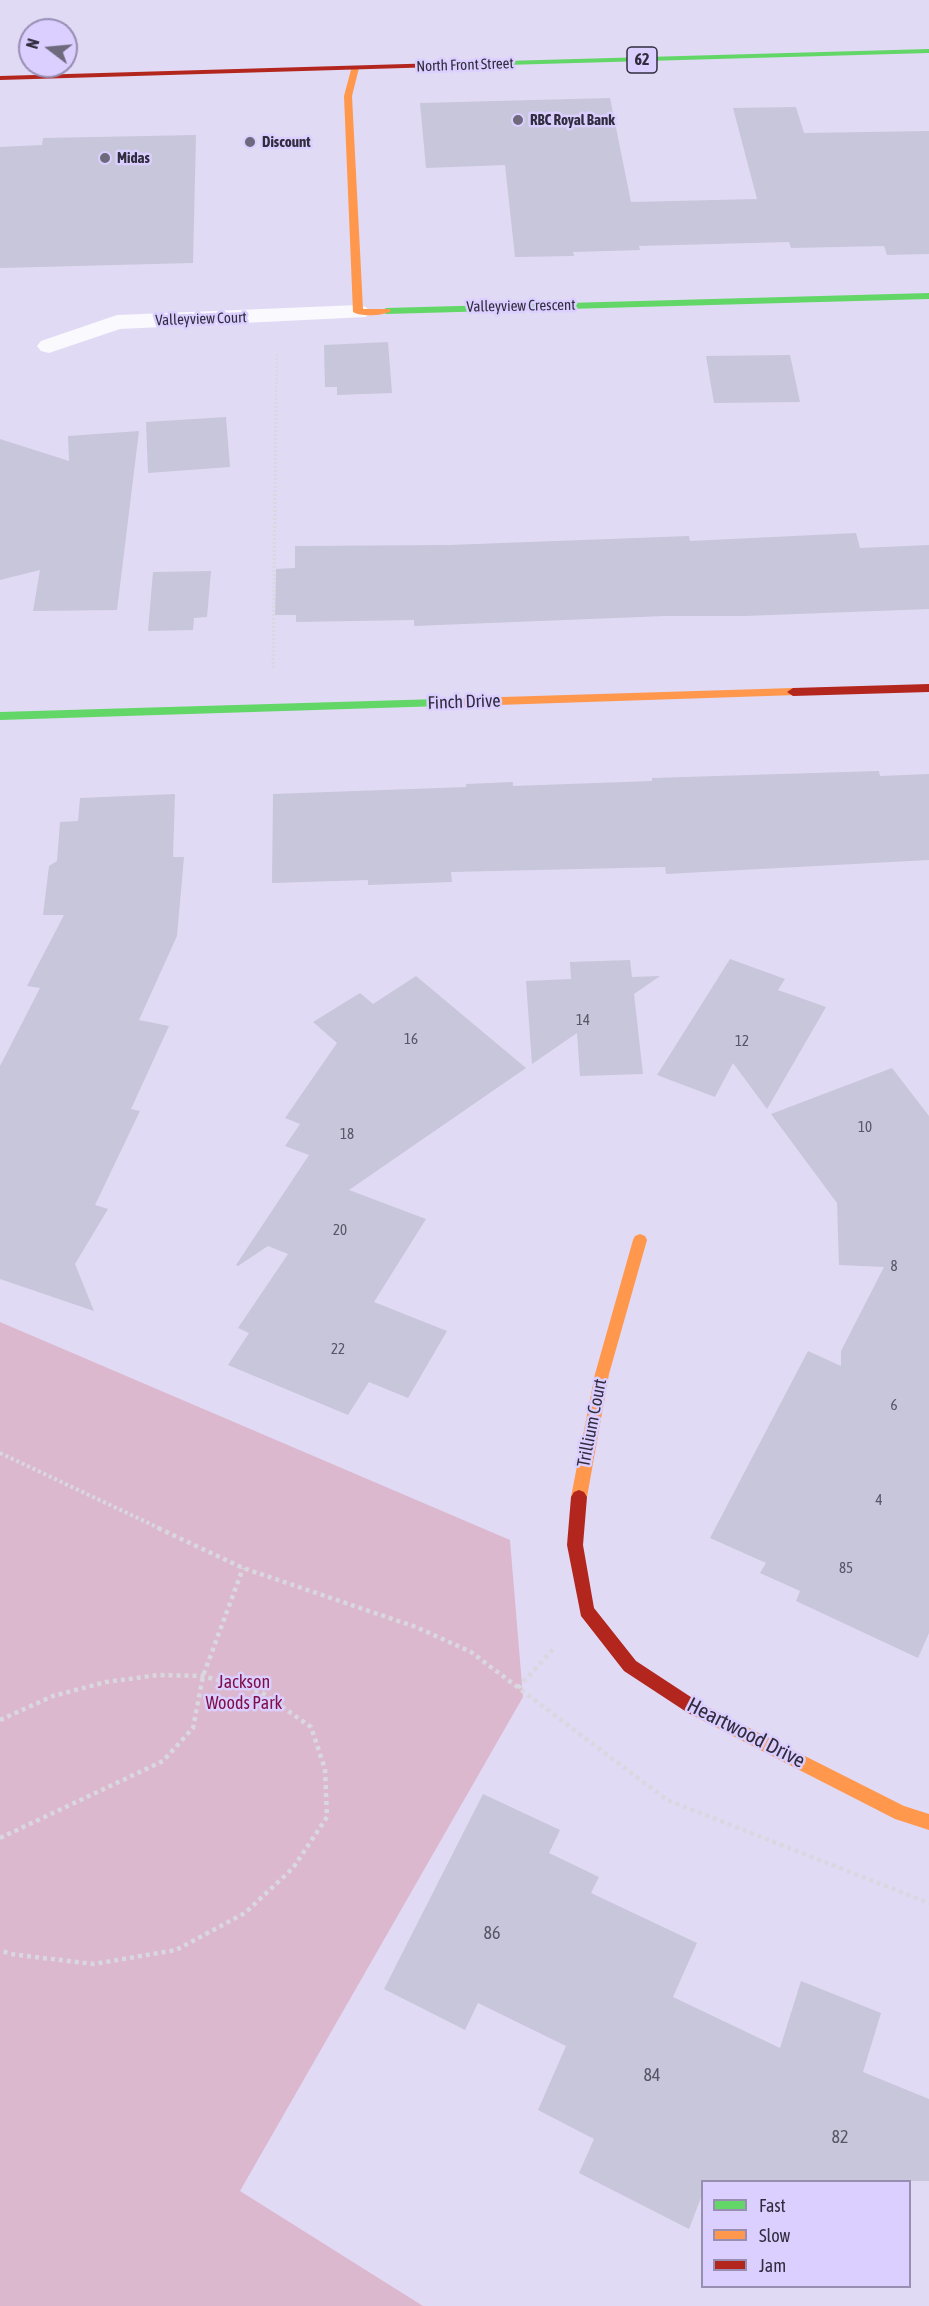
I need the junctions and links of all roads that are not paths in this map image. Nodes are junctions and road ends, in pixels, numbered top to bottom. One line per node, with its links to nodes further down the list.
1 (929, 51): 2 (street, North Front Street / 62)
2 (355, 68): 3 (street, North Front Street / 62); 5 (street)
3 (0, 78)
4 (929, 296): 5 (street, Valleyview Crescent)
5 (358, 312): 6 (street, Valleyview Court)
6 (49, 346)
7 (929, 688): 8 (street, Finch Drive)
8 (0, 716)
9 (640, 1240): 10 (street, Trillium Court)
10 (587, 1611): 11 (street, Heartwood Drive)
11 (929, 1822)

